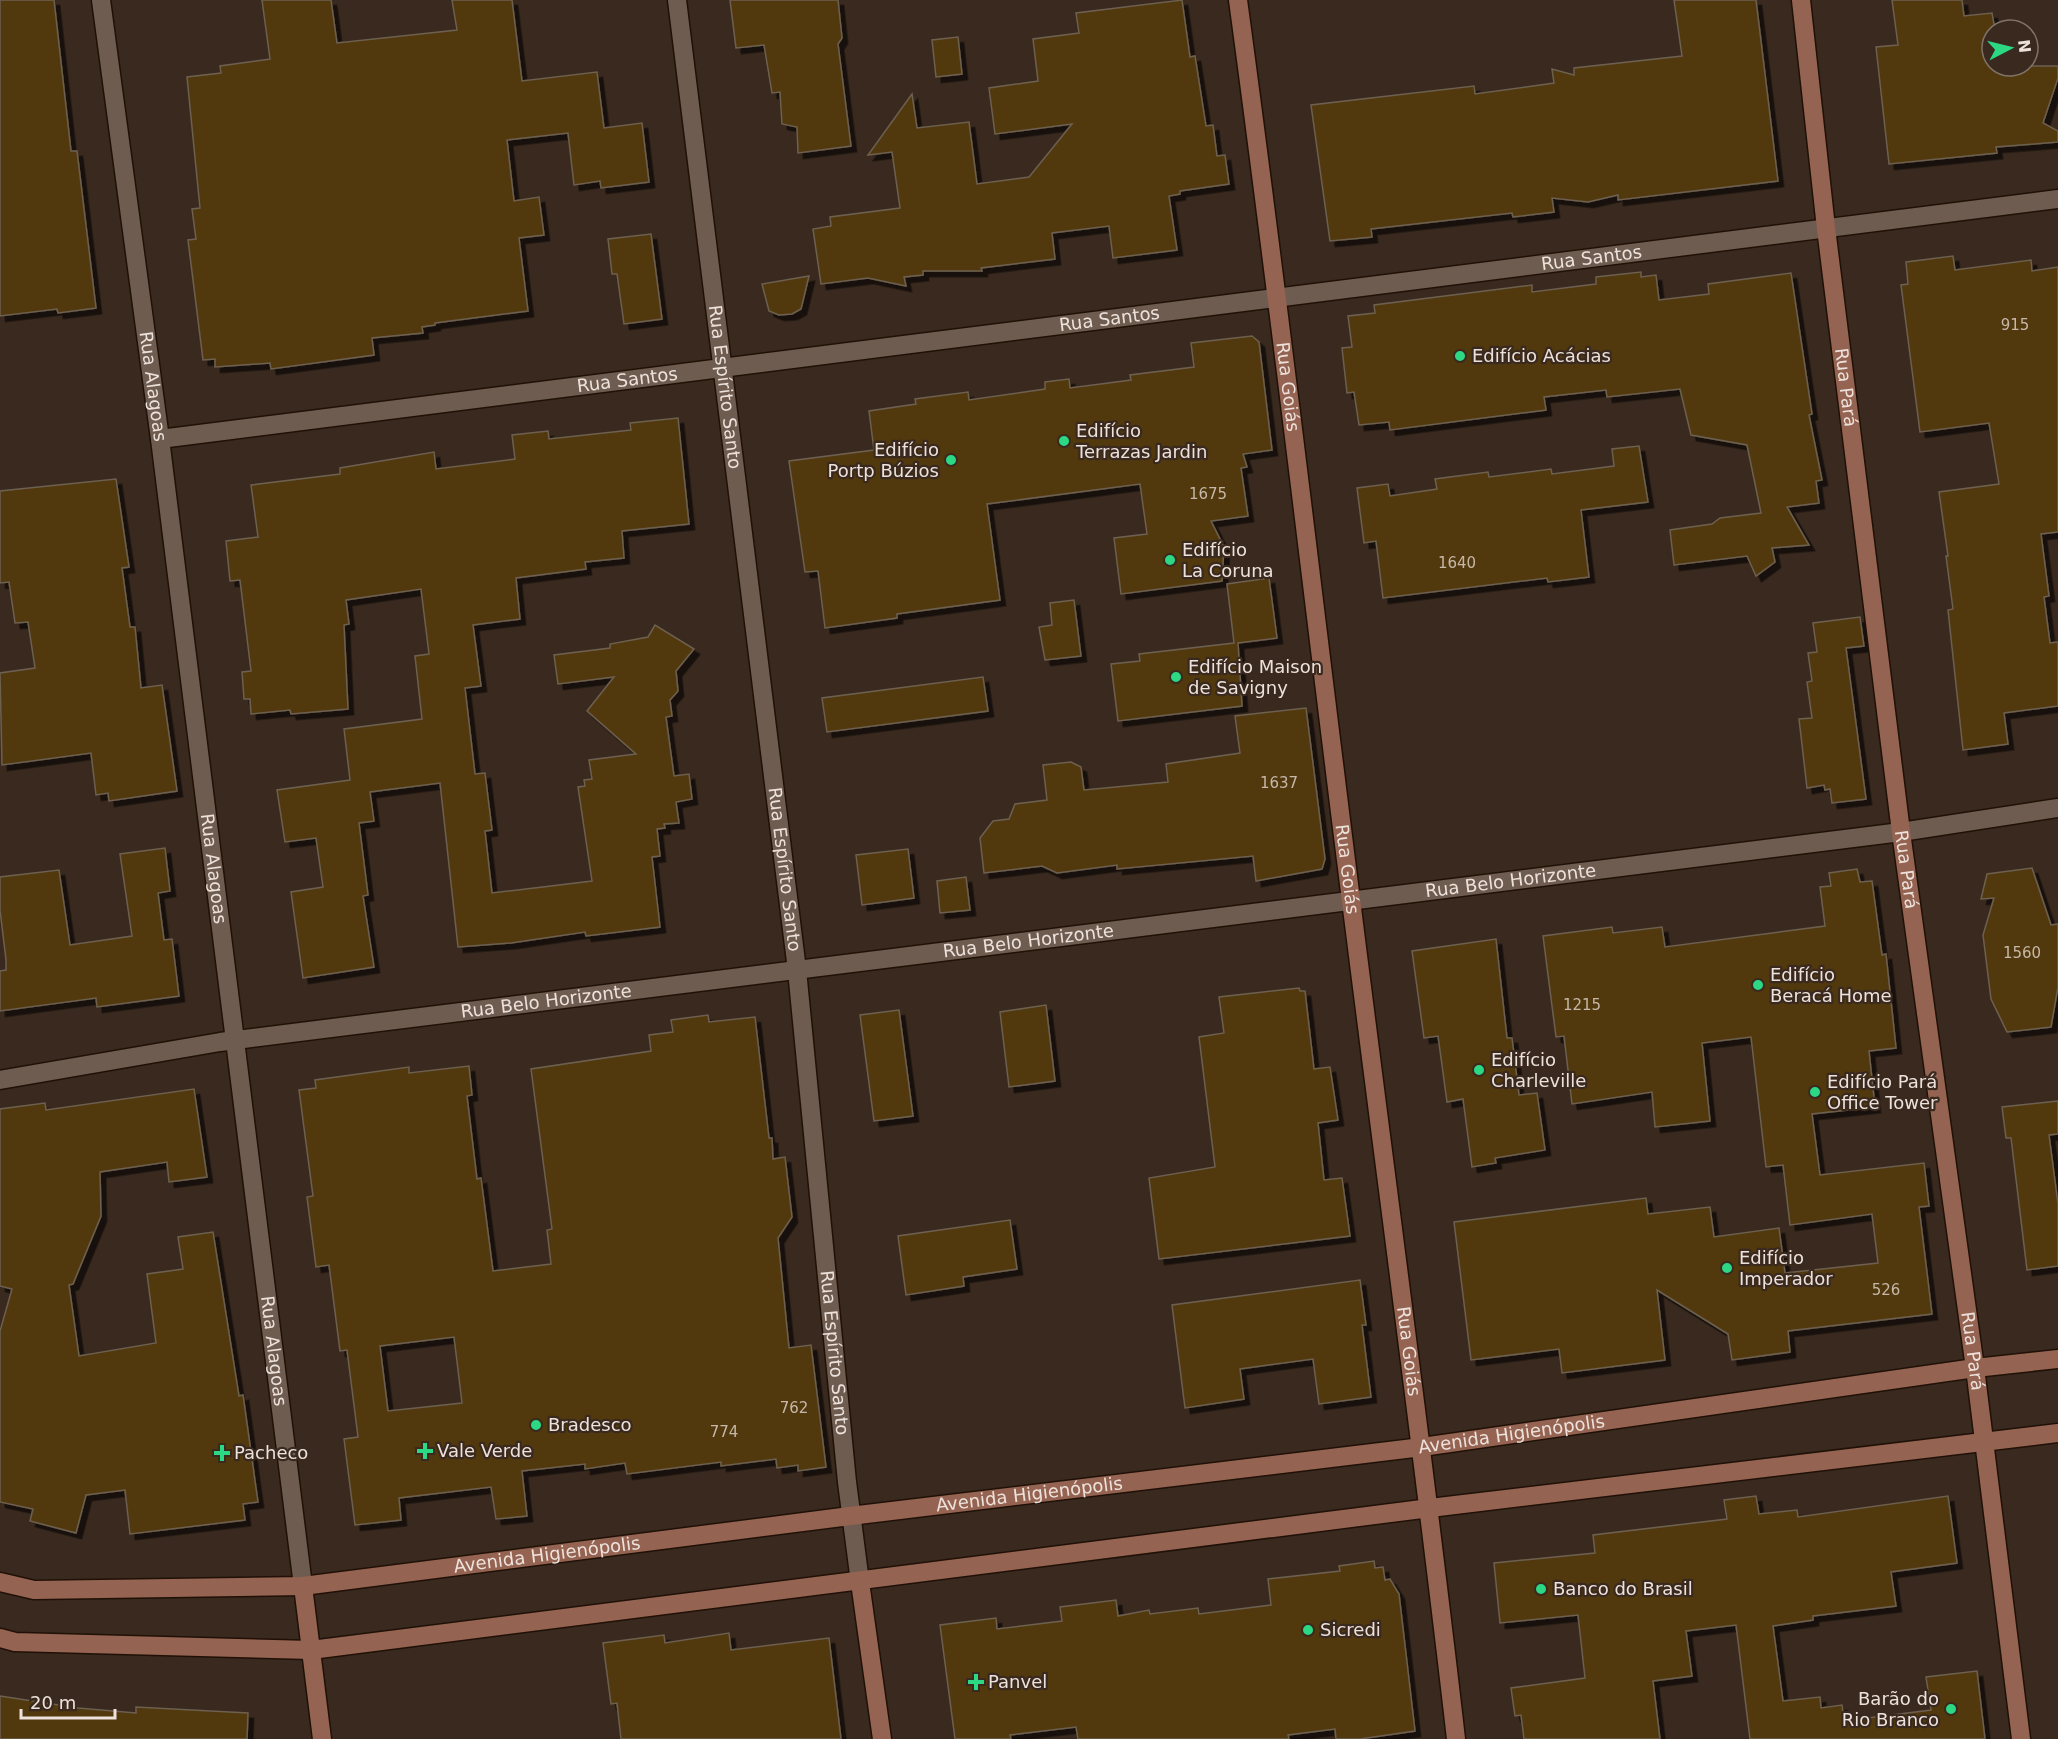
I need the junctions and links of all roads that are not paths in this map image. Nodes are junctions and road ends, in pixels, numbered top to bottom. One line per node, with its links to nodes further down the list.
1 (101, 0): 9 (street, Rua Alagoas)
2 (676, 0): 8 (street, Rua Espírito Santo)
3 (1238, 0): 7 (main road, Rua Goiás)
4 (1801, 0): 6 (main road, Rua Pará)
5 (2058, 199): 6 (street, Rua Santos)
6 (1826, 228): 7 (street, Rua Santos); 11 (main road, Rua Pará)
7 (1278, 297): 8 (street, Rua Santos); 12 (main road, Rua Goiás)
8 (722, 368): 9 (street, Rua Santos); 13 (street, Rua Espírito Santo)
9 (160, 439): 14 (street, Rua Alagoas)
10 (2058, 808): 11 (street, Rua Belo Horizonte)
11 (1901, 832): 12 (street, Rua Belo Horizonte); 17 (main road, Rua Pará)
12 (1351, 901): 13 (street, Rua Belo Horizonte); 20 (main road, Rua Goiás)
13 (796, 970): 14 (street, Rua Belo Horizonte); 22 (street, Rua Espírito Santo)
14 (235, 1040): 15 (street, Rua Belo Horizonte); 25 (street, Rua Alagoas)
15 (0, 1080)
16 (2058, 1359): 17 (main road, Avenida Higienópolis)
17 (1975, 1368): 19 (main road, Rua Pará); 20 (main road, Avenida Higienópolis)
18 (2058, 1433): 19 (main road)
19 (1985, 1442): 21 (main road); 31 (main road, Rua Pará)
20 (1422, 1447): 21 (main road, Rua Goiás); 22 (main road, Avenida Higienópolis)
21 (1430, 1508): 24 (main road); 30 (main road, Rua Goiás)
22 (850, 1515): 24 (street, Rua Espírito Santo); 25 (main road, Avenida Higienópolis)
23 (0, 1582): 25 (main road, Avenida Higienópolis)
24 (860, 1582): 27 (main road); 29 (main road, Rua Espírito Santo)
25 (303, 1586): 27 (main road, Rua Alagoas)
26 (0, 1638): 27 (main road)
27 (311, 1650): 28 (main road, Rua Alagoas)
28 (322, 1739)
29 (882, 1739)
30 (1456, 1739)
31 (2021, 1739)

